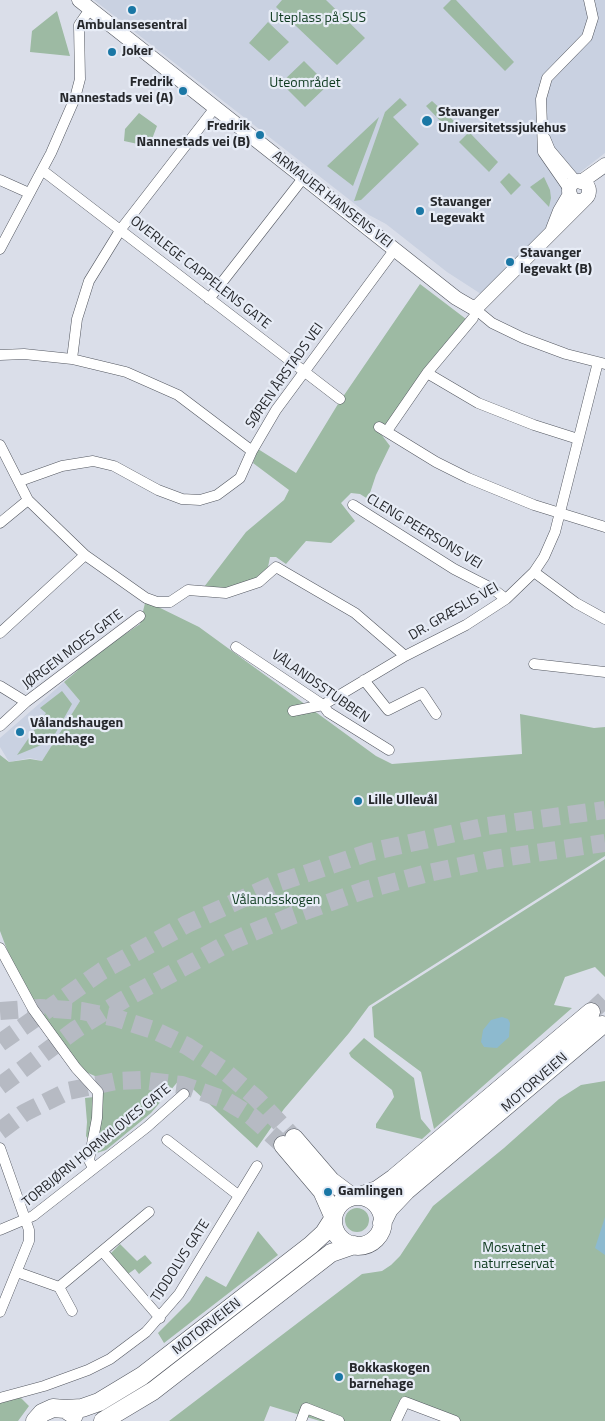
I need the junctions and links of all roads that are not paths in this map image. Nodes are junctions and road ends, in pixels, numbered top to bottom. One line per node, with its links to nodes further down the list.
1 (589, 0): 9 (street)
2 (85, 4): 3 (street, ARMAUER HANSENS VEI); 5 (street)
3 (214, 109): 7 (street, ARMAUER HANSENS VEI); 11 (street)
4 (605, 165): 9 (street)
5 (42, 170): 10 (street); 11 (street, OVERLEGE CAPPELENS GATE)
6 (605, 175): 9 (street)
7 (304, 177): 13 (street, ARMAUER HANSENS VEI); 14 (street)
8 (0, 180): 10 (street)
9 (579, 190): 15 (street)
10 (29, 193): 12 (street)
11 (121, 229): 14 (street, OVERLEGE CAPPELENS GATE); 17 (street)
12 (0, 249)
13 (395, 249): 15 (street, ARMAUER HANSENS VEI); 19 (street, SØREN ÅRSTADS VEI)
14 (209, 299): 19 (street, OVERLEGE CAPPELENS GATE)
15 (474, 314): 18 (street, ARMAUER HANSENS VEI); 20 (street)
16 (0, 355): 17 (street)
17 (72, 359): 24 (street)
18 (601, 363): 22 (street, DR. GRÆSLIS VEI)
19 (304, 371): 21 (street, OVERLEGE CAPPELENS GATE); 24 (street, SØREN ÅRSTADS VEI)
20 (427, 373): 22 (street); 28 (street)
21 (340, 399)
22 (578, 439): 28 (street, DR. GRÆSLIS VEI)
23 (0, 445): 25 (street)
24 (252, 451): 25 (street, SØREN ÅRSTADS VEI)
25 (20, 481): 26 (street)
26 (28, 500): 29 (street); 31 (street)
27 (353, 505): 33 (street, CLENG PEERSONS VEI)
28 (559, 513): 30 (street); 32 (street, DR. GRÆSLIS VEI)
29 (0, 523)
30 (605, 527)
31 (85, 554): 36 (street); 38 (street)
32 (534, 572): 33 (street, DR. GRÆSLIS VEI); 35 (street)
33 (506, 599): 38 (street, DR. GRÆSLIS VEI)
34 (140, 616): 43 (street, JØRGEN MOES GATE)
35 (605, 619)
36 (0, 633)
37 (236, 647): 44 (street, VÅLANDSSTUBBEN)
38 (405, 656): 41 (street, DR. GRÆSLIS VEI)
39 (534, 664): 40 (street)
40 (605, 672)
41 (364, 680): 44 (street, DR. GRÆSLIS VEI); 46 (street)
42 (0, 686): 43 (street)
43 (26, 702): 47 (street, JØRGEN MOES GATE)
44 (323, 705): 45 (street, DR. GRÆSLIS VEI); 48 (street, VÅLANDSSTUBBEN)
45 (292, 711)
46 (436, 714)
47 (0, 726)
48 (388, 750)
49 (0, 948): 54 (street)
50 (184, 1094): 54 (street, TORBJØRN HORNKLOVES GATE)
51 (167, 1140): 55 (street)
52 (0, 1148): 59 (street)
53 (257, 1166): 55 (street, TJODOLVS GATE)
54 (92, 1168): 59 (street, TORBJØRN HORNKLOVES GATE)
55 (238, 1195): 69 (street, TJODOLVS GATE)
56 (356, 1196): 58 (highway); 58 (highway); 60 (highway); 60 (highway, MOTORVEIEN)
57 (149, 1212): 63 (street)
58 (333, 1217): 62 (highway); 71 (highway, MOTORVEIEN)
59 (26, 1220): 61 (street, TORBJØRN HORNKLOVES GATE); 64 (street)
60 (382, 1222): 62 (highway)
61 (0, 1230)
62 (354, 1245): 74 (highway, MOTORVEIEN)
63 (104, 1252): 65 (street); 69 (street)
64 (17, 1272): 65 (street); 66 (street)
65 (59, 1287): 67 (street)
66 (4, 1300): 68 (street)
67 (72, 1311)
68 (0, 1312)
69 (160, 1318): 70 (street, TJODOLVS GATE)
70 (0, 1398)
71 (65, 1410): 72 (highway, MOTORVEIEN); 73 (highway)
72 (35, 1421)
73 (79, 1421)
74 (103, 1421)
75 (301, 1421): 76 (street)
76 (339, 1421)
77 (396, 1421): 78 (street)
78 (455, 1421)

